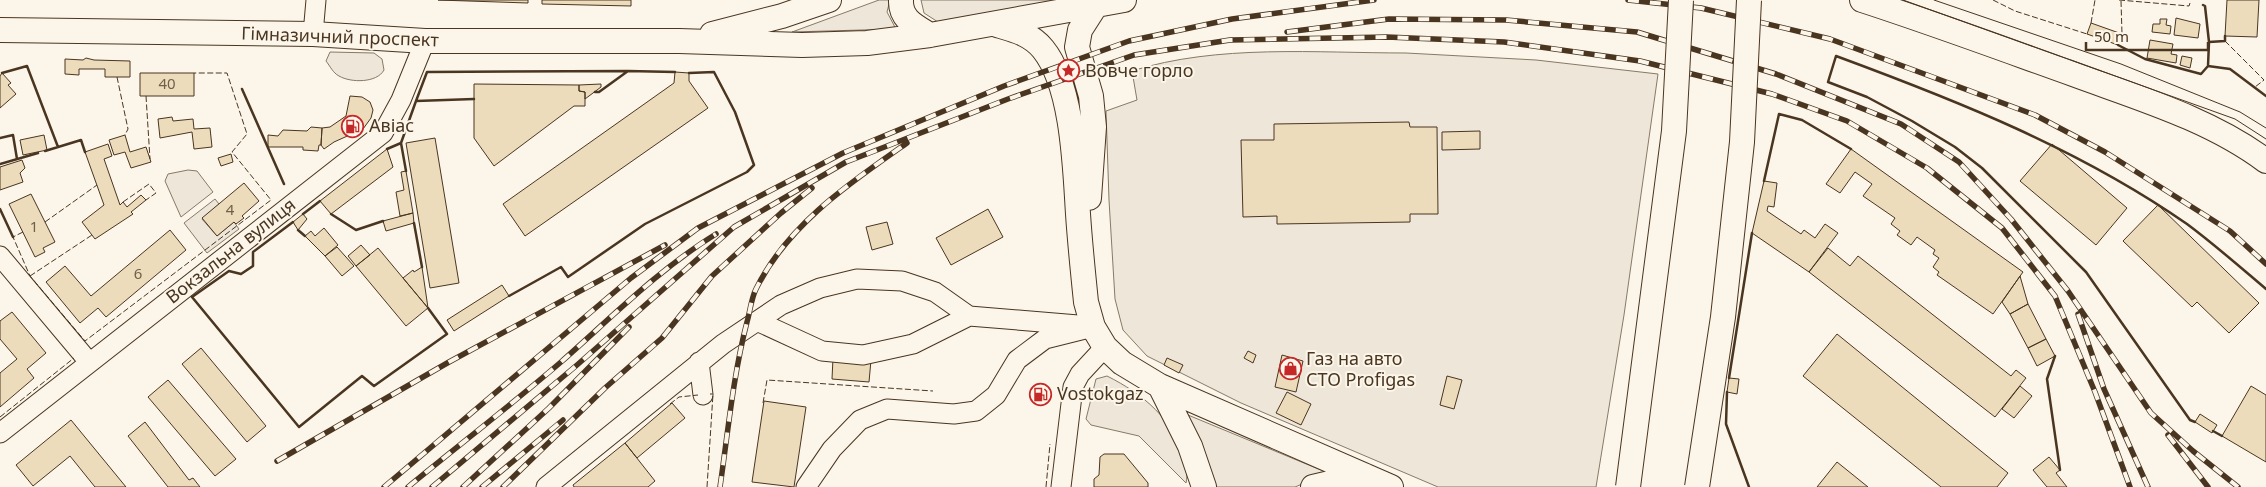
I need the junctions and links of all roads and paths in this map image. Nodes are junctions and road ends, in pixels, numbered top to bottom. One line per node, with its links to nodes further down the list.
1 (316, 0): 11 (street)
2 (829, 0): 14 (main road, Гімназичний проспект)
3 (901, 0): 12 (main road)
4 (1124, 0): 8 (main road, Гімназичний проспект)
5 (1680, 0): 34 (main road, bridge)
6 (1750, 0): 35 (main road, bridge)
7 (1862, 0): 15 (main road)
8 (1096, 5): 9 (main road, Гімназичний проспект); 17 (main road)
9 (995, 25): 12 (main road, Гімназичний проспект); 17 (main road)
10 (0, 30): 11 (main road, Гімназичний проспект)
11 (313, 34): 13 (main road, Гімназичний проспект)
12 (930, 35): 14 (main road, Гімназичний проспект)
13 (426, 41): 14 (main road, Гімназичний проспект); 22 (street, Вокзальна вулиця)
14 (679, 42)
15 (2266, 161)
16 (0, 256): 22 (street)
17 (1081, 257): 20 (main road)
18 (969, 316): 19 (street); 19 (street); 20 (street)
19 (759, 322): 23 (street)
20 (1093, 327): 21 (main road); 29 (street)
21 (1105, 347): 24 (main road); 30 (street)
22 (89, 362): 26 (street, Вокзальна вулиця)
23 (699, 362): 25 (street); 28 (street)
24 (1160, 386): 27 (main road); 31 (main road)
25 (703, 395)
26 (0, 433)
27 (1364, 475): 32 (main road); 33 (main road)
28 (546, 487)
29 (806, 487)
30 (1061, 487)
31 (1204, 487)
32 (1313, 487)
33 (1391, 487)
34 (1628, 487)
35 (1697, 487)

